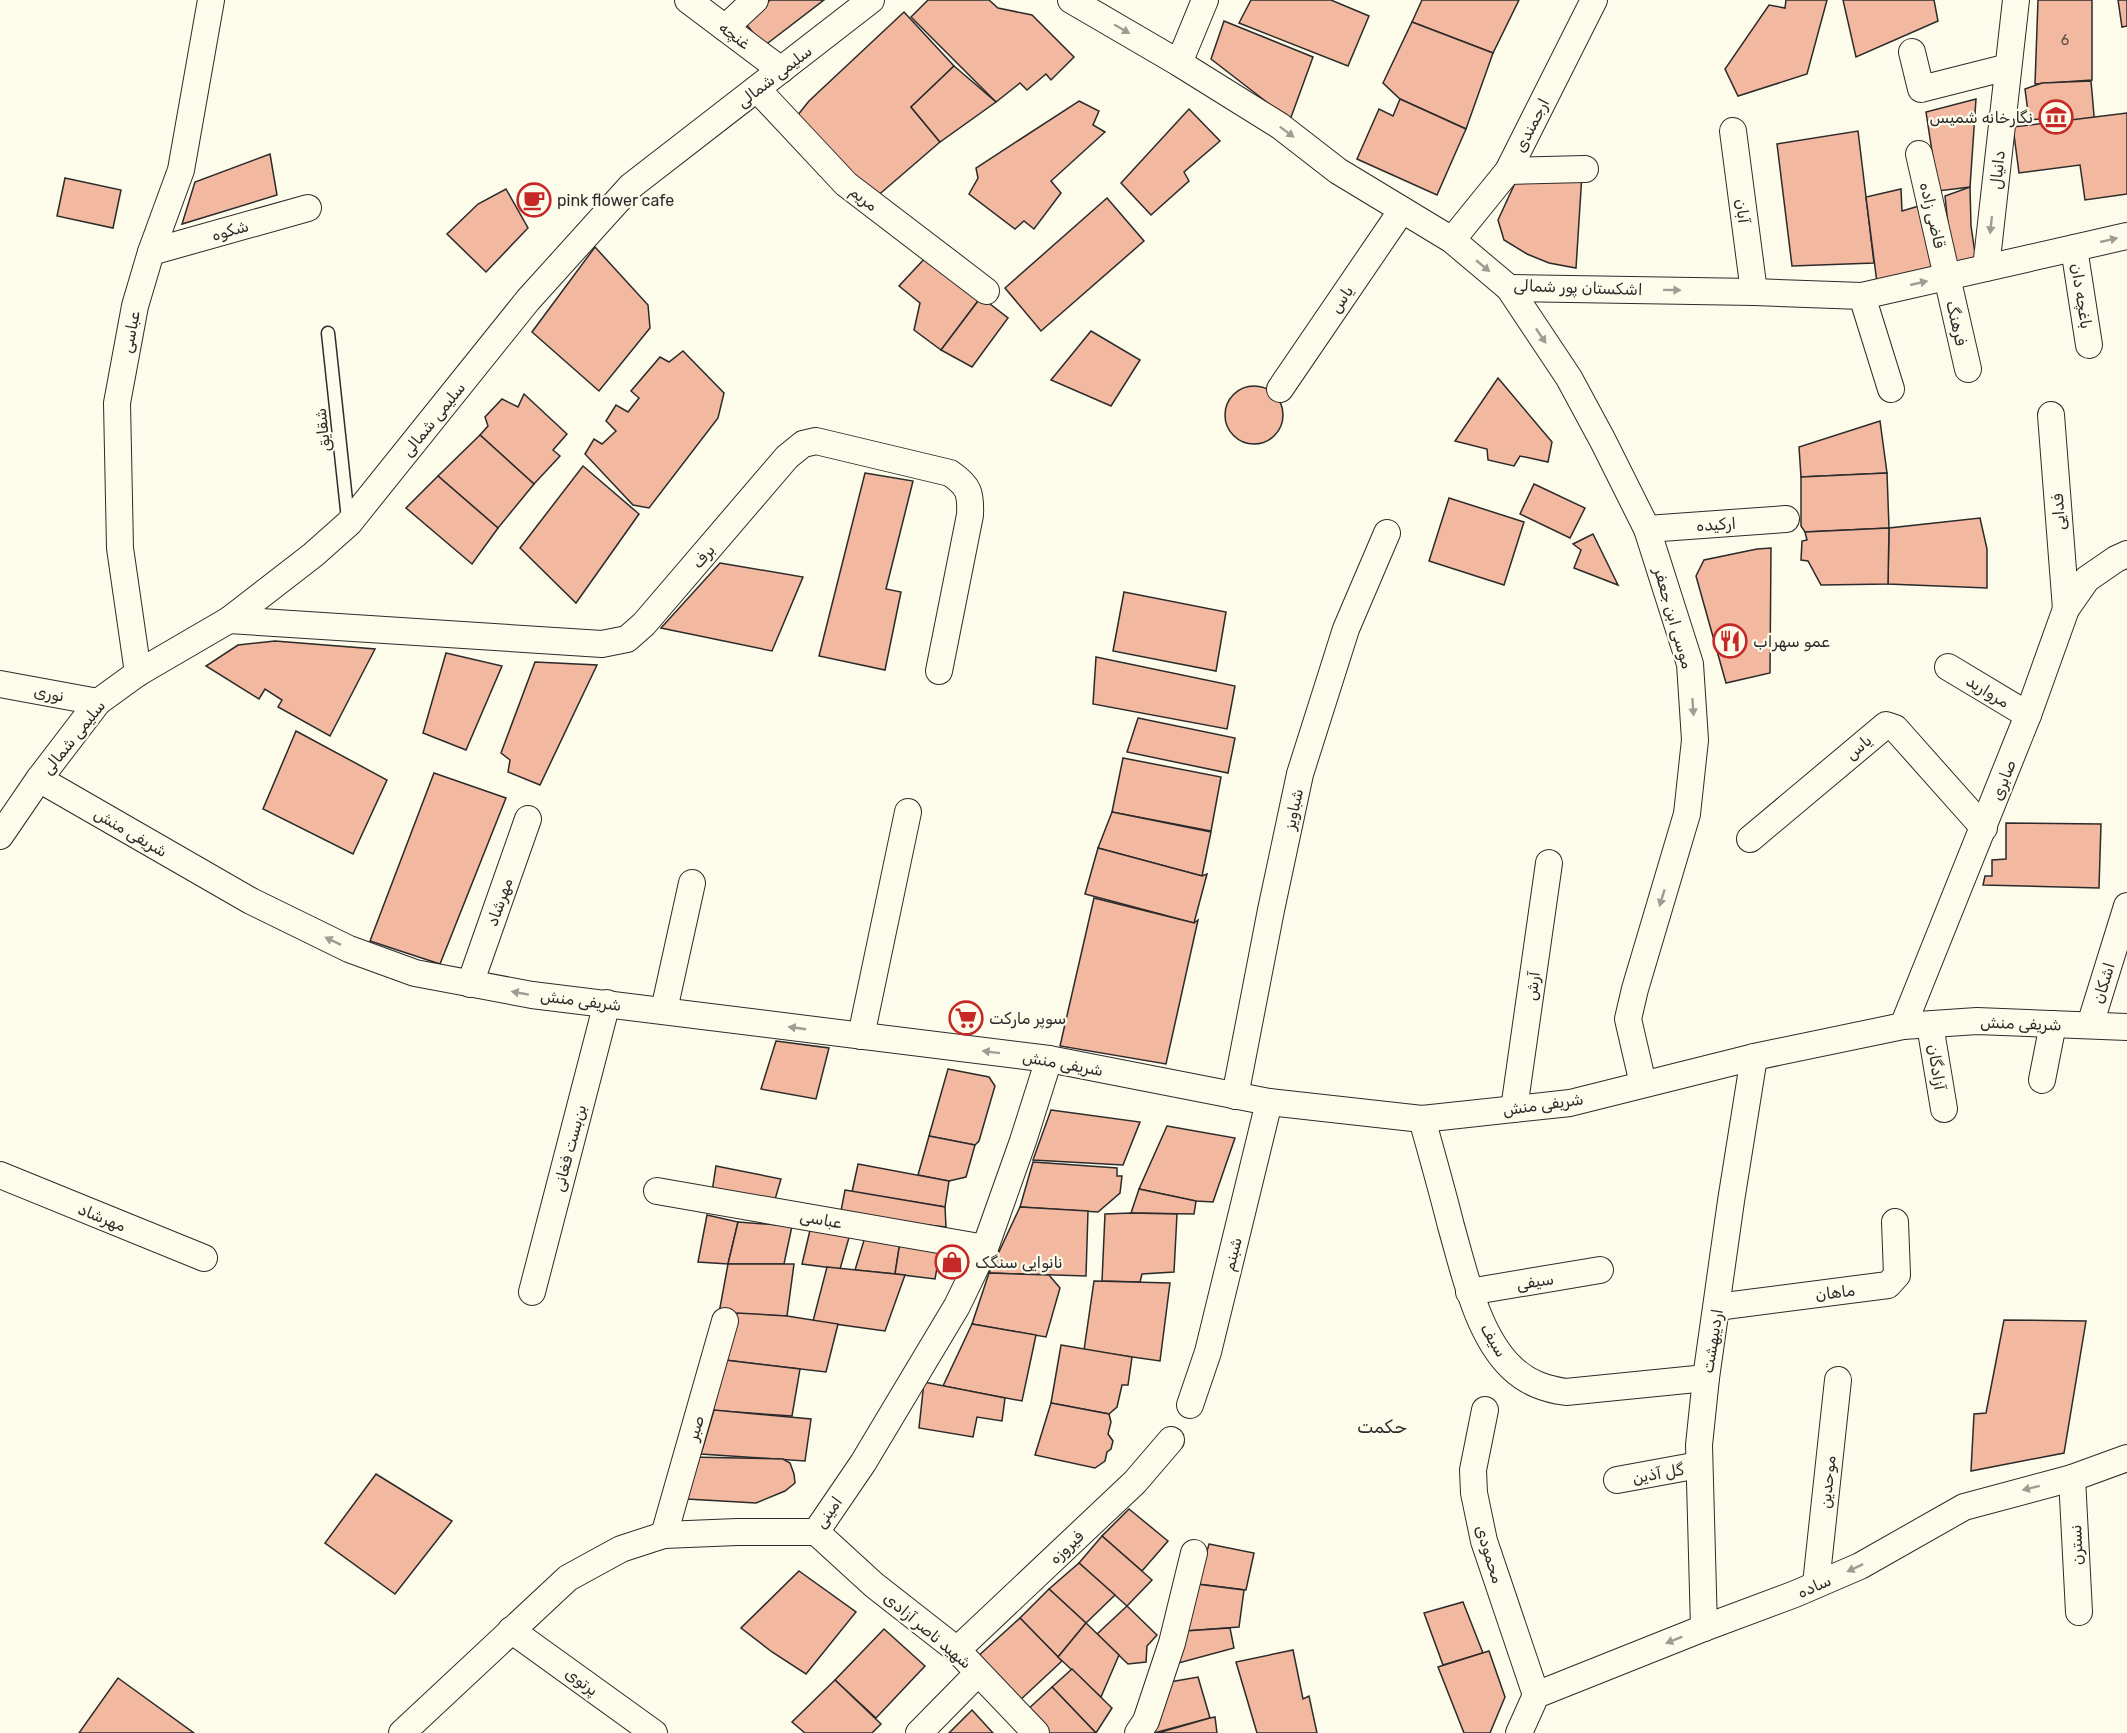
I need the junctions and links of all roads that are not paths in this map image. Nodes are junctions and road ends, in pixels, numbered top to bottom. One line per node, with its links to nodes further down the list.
1 (211, 0): 24 (street, عباسی)
2 (688, 0): 9 (street, غنچه)
3 (755, 0): 9 (street)
4 (871, 0): 13 (street, سلیمی شمالی)
5 (1071, 0): 11 (street, اشکستان پور شمالی, one-way to 11)
6 (1205, 0): 11 (street)
7 (1594, 0): 18 (street, ارجمندی)
8 (2016, 0): 12 (street, دانیال)
9 (725, 28): 13 (street, غنچه)
10 (1912, 52): 12 (street)
11 (1179, 63): 20 (street, اشکستان پور شمالی, one-way to 20)
12 (2008, 67): 25 (street, دانیال, one-way to 25)
13 (782, 70): 14 (street, سلیمی شمالی)
14 (757, 89): 28 (street, مریم); 38 (street, سلیمی شمالی)
15 (1733, 130): 29 (street, آبان)
16 (1919, 154): 26 (street, قاضی زاده)
17 (1585, 169): 18 (street)
18 (1508, 171): 22 (street, ارجمندی)
19 (308, 208): 24 (street, شکوه)
20 (1402, 210): 22 (street, اشکستان پور شمالی); 34 (street, یاس)
21 (2127, 236): 23 (street, اشکستان پور شمالی, one-way to 21)
22 (1452, 240): 27 (street, اشکستان پور شمالی, one-way to 27)
23 (2074, 248): 25 (street, اشکستان پور شمالی); 32 (street, باغچه دان)
24 (151, 252): 46 (street, عباسی)
25 (1986, 268): 26 (street, اشکستان پور شمالی)
26 (1947, 277): 30 (street, اشکستان پور شمالی, one-way to 26); 33 (street, فرهنگ)
27 (1509, 288): 29 (street, اشکستان پور شمالی, one-way to 29); 39 (street, موسی ابن جعفر, one-way to 39)
28 (986, 291)
29 (1754, 292): 30 (street, اشکستان پور شمالی)
30 (1862, 296): 35 (street)
31 (328, 333): 38 (lane, شقایق)
32 (2089, 345)
33 (1968, 369)
34 (1280, 389)
35 (1891, 389)
36 (2051, 415): 42 (street, فدایی)
37 (1786, 519): 39 (street, ارکیده)
38 (349, 523): 43 (street, سلیمی شمالی)
39 (1647, 529): 71 (street, موسی ابن جعفر, one-way to 71)
40 (1387, 533): 72 (street, شباویز)
41 (2127, 554): 42 (street, صابری)
42 (2066, 609): 49 (street, صابری)
43 (230, 620): 45 (street, برف); 46 (street, سلیمی شمالی)
44 (1948, 667): 49 (street, مروارید)
45 (939, 671)
46 (138, 673): 48 (street, سلیمی شمالی)
47 (0, 684): 48 (street, نوری)
48 (98, 702): 50 (street, سلیمی شمالی)
49 (2028, 715): 53 (street, صابری)
50 (39, 779): 54 (street, سلیمی شمالی); 59 (street, شریفی منش, one-way to 50)
51 (908, 812): 67 (street)
52 (528, 819): 59 (street, مهرشاد)
53 (1984, 828): 55 (street, یاس); 65 (street, صابری)
54 (0, 836)
55 (1750, 839)
56 (1549, 863): 74 (street, آرش)
57 (692, 883): 61 (street)
58 (2127, 906): 64 (street, اشکان)
59 (470, 984): 60 (street, شریفی منش, one-way to 59)
60 (607, 1003): 61 (street, شریفی منش); 83 (street, بن‌بست فغانی)
61 (663, 1010): 67 (street, شریفی منش, one-way to 61)
62 (1930, 1024): 63 (street, شریفی منش); 65 (street, شریفی منش); 75 (street, آزادگان)
63 (2053, 1024): 64 (street, شریفی منش); 70 (street)
64 (2090, 1025): 66 (street, شریفی منش)
65 (1903, 1026): 68 (street, شریفی منش)
66 (2127, 1027)
67 (861, 1036): 69 (street, شریفی منش, one-way to 67)
68 (1754, 1057): 71 (street, شریفی منش); 85 (street, اردیبهشت)
69 (1049, 1059): 72 (street, شریفی منش); 80 (street, امینی)
70 (2042, 1080)
71 (1643, 1084): 74 (street, شریفی منش)
72 (1235, 1096): 73 (street, شریفی منش)
73 (1269, 1102): 76 (street, شریفی منش); 89 (street, شبنم)
74 (1514, 1109): 76 (street, شریفی منش)
75 (1944, 1109)
76 (1422, 1119): 84 (street, سیف)
77 (0, 1176): 81 (street, مهرشاد)
78 (657, 1191): 80 (street, عباسی)
79 (1895, 1222): 85 (street, ماهان)
80 (985, 1248): 96 (street, امینی)
81 (204, 1258)
82 (1600, 1270): 84 (street, سیفی)
83 (532, 1292)
84 (1470, 1292): 87 (street, سیف)
85 (1717, 1307): 87 (street, اردیبهشت)
86 (725, 1321): 97 (street, صبر)
87 (1706, 1378): 93 (street, اردیبهشت)
88 (1838, 1380): 99 (street, موحدین)
89 (1190, 1405)
90 (1485, 1410): 105 (street, محمودی)
91 (1171, 1440): 103 (street, فیروزه)
92 (2127, 1458): 94 (street, ساده)
93 (1699, 1466): 95 (street, گل آذین); 101 (street, اردیبهشت)
94 (2072, 1478): 99 (street, ساده, one-way to 99); 100 (street, نسترن)
95 (1617, 1480)
96 (816, 1532): 97 (street, امینی); 103 (street, شهید ناصر آزادی)
97 (664, 1535): 102 (street, امینی)
98 (1194, 1553): 110 (street)
99 (1816, 1584): 101 (street, ساده)
100 (2079, 1612)
101 (1704, 1628): 105 (street, ساده, one-way to 105)
102 (511, 1630): 106 (street, امینی); 107 (street, پرتوی)
103 (957, 1650): 104 (street, شهید ناصر آزادی)
104 (978, 1673): 108 (street); 109 (street, شهید ناصر آزادی)
105 (1536, 1695): 111 (street)
106 (402, 1733)
107 (654, 1733)
108 (919, 1733)
109 (1036, 1733)
110 (1138, 1733)
111 (1519, 1733)

